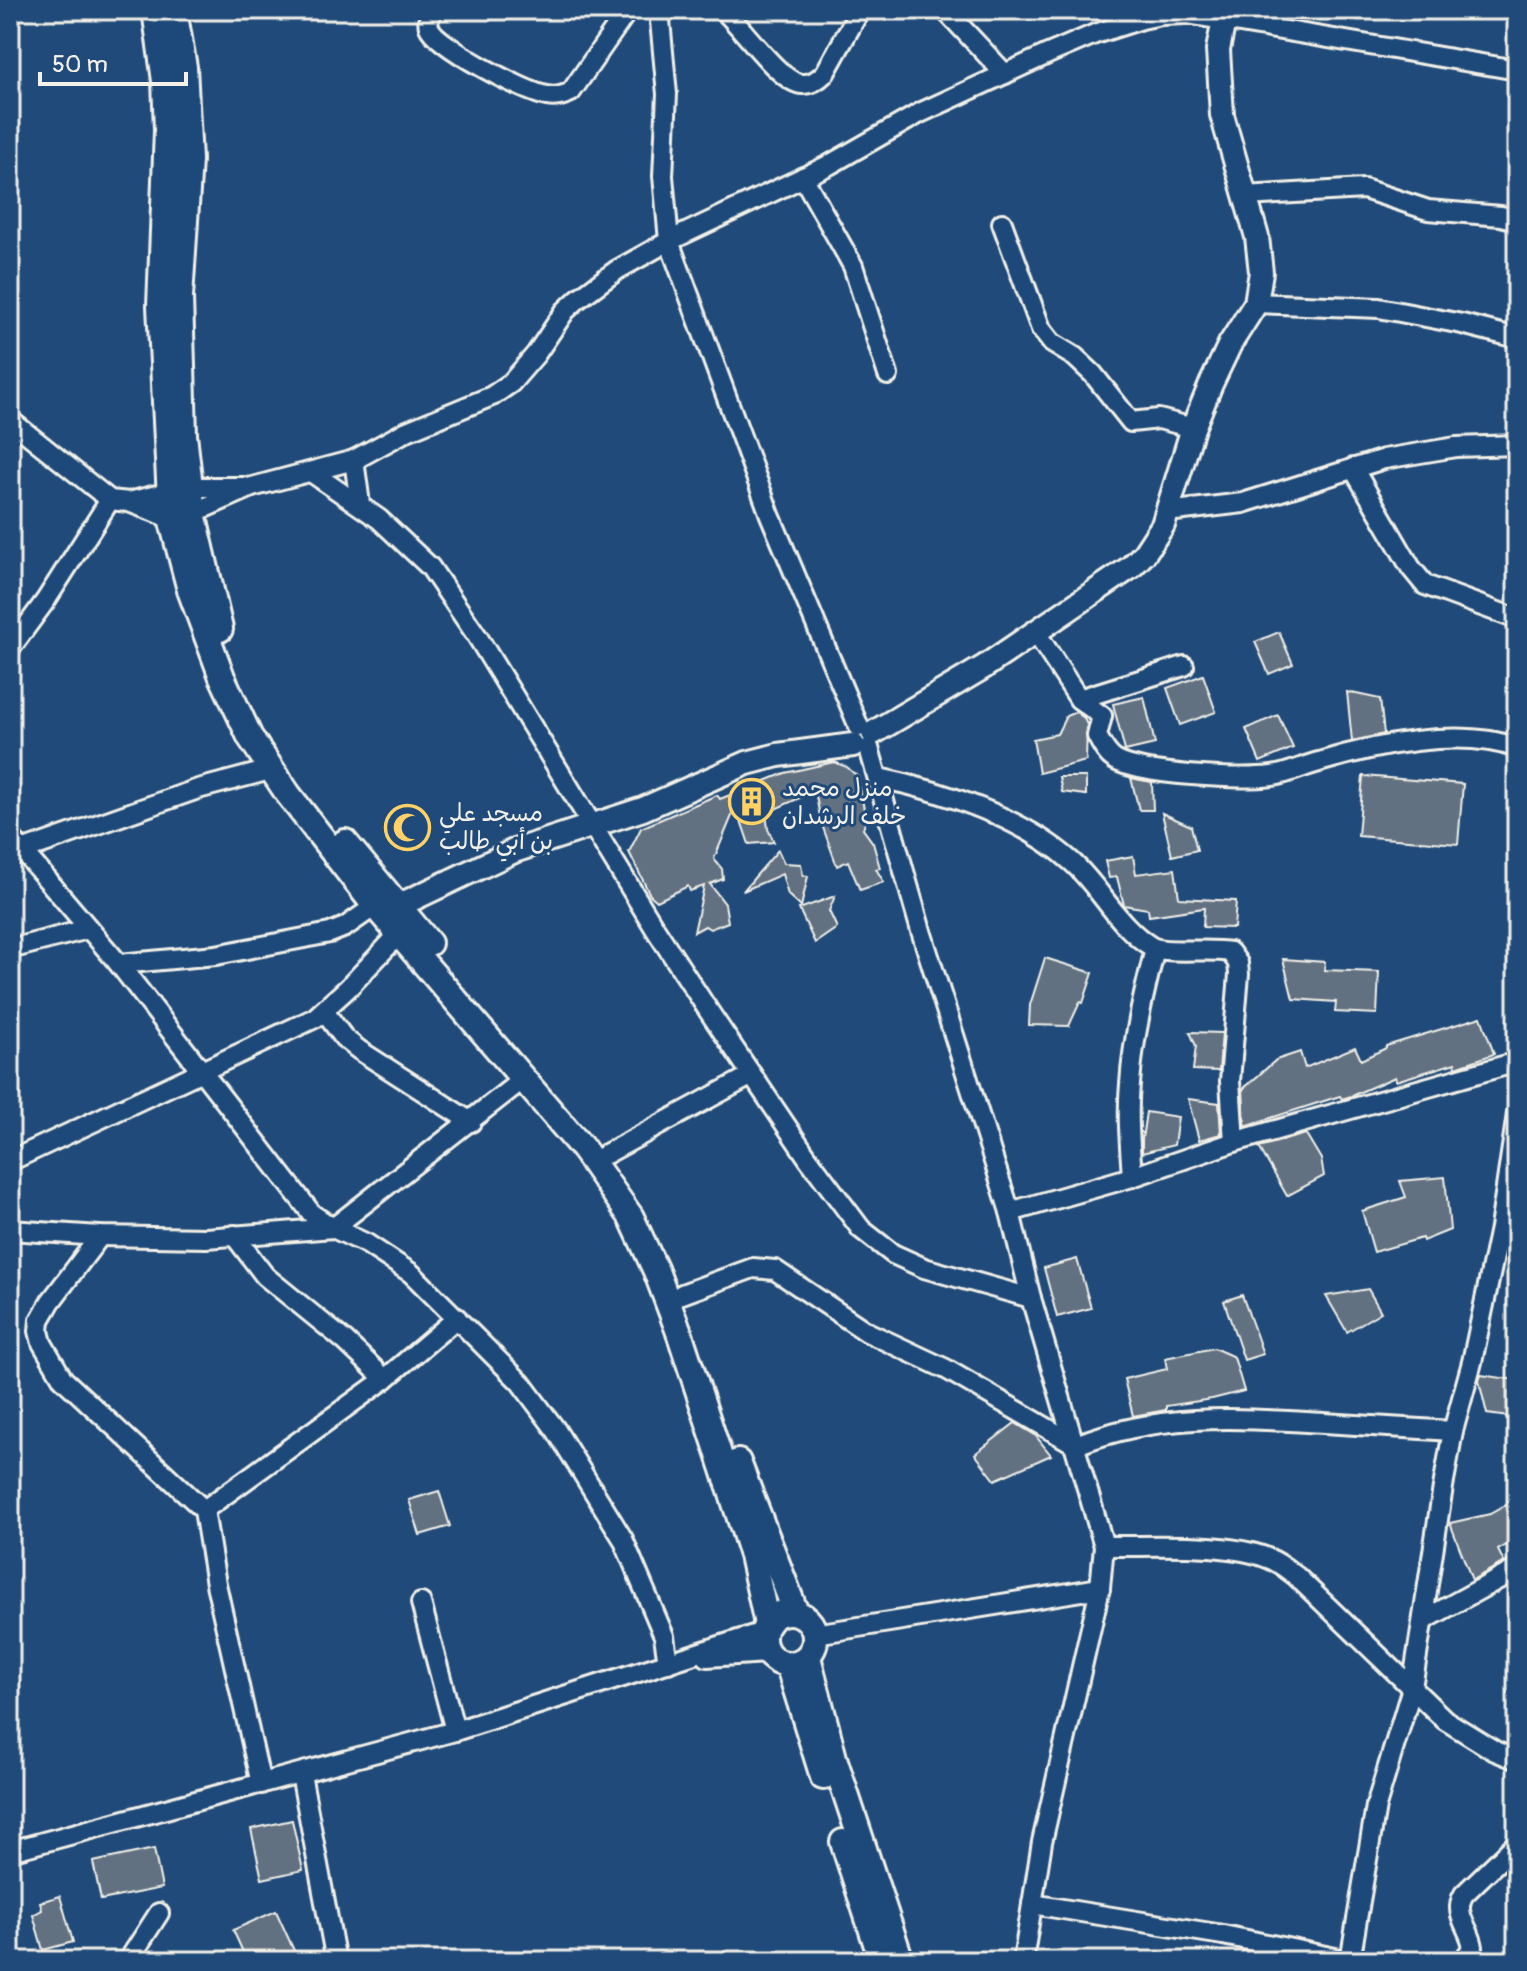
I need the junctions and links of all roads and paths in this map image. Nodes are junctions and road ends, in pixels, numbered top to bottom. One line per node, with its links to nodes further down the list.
1 (155, 10): 27 (main road)
2 (174, 10): 27 (main road)
3 (433, 10): 4 (street)
4 (628, 10)
5 (723, 10): 6 (street)
6 (860, 10)
7 (945, 10): 11 (street)
8 (663, 14): 16 (street)
9 (1224, 16): 10 (street); 11 (street); 13 (street)
10 (1517, 70)
11 (1005, 74): 12 (street)
12 (803, 177): 16 (street); 19 (street)
13 (1245, 196): 14 (street); 17 (street)
14 (1517, 220)
15 (1002, 223): 21 (street)
16 (669, 241): 23 (street); 37 (street)
17 (1256, 303): 18 (street); 21 (street)
18 (1517, 338)
19 (888, 375)
20 (10, 420): 28 (street)
21 (1193, 428): 30 (street)
22 (1517, 445): 24 (street)
23 (354, 460): 25 (street); 29 (street)
24 (1353, 468): 30 (street); 32 (street)
25 (311, 472): 26 (street); 29 (street)
26 (252, 487): 27 (street); 31 (street)
27 (179, 489): 28 (street); 31 (main road)
28 (120, 501): 31 (street); 34 (street)
29 (360, 504): 41 (street)
30 (1167, 512): 33 (street)
31 (182, 516): 39 (main road); 44 (main road)
32 (1517, 619)
33 (1035, 631): 36 (street); 37 (street)
34 (10, 649)
35 (1184, 666): 36 (street)
36 (1079, 699): 38 (street)
37 (863, 738): 40 (street); 41 (street)
38 (1517, 748)
39 (270, 770): 43 (street); 44 (main road)
40 (879, 778): 48 (street); 61 (street)
41 (593, 824): 44 (street); 53 (street)
42 (10, 836): 43 (street)
43 (16, 853): 45 (street)
44 (387, 906): 46 (main road); 49 (street); 58 (main road)
45 (88, 929): 47 (street); 49 (street)
46 (400, 933): 50 (street); 54 (main road)
47 (10, 949)
48 (1155, 949): 57 (street); 60 (street)
49 (119, 964): 52 (street)
50 (324, 1011): 52 (street); 56 (street)
51 (1517, 1062): 57 (street)
52 (202, 1072): 59 (street); 63 (street)
53 (752, 1075): 58 (street); 68 (street)
54 (522, 1080): 56 (street); 79 (main road)
55 (1517, 1114): 62 (street)
56 (471, 1122): 63 (street)
57 (1234, 1142): 60 (street)
58 (606, 1154): 67 (main road)
59 (10, 1161)
60 (1132, 1177): 61 (street)
61 (1010, 1212): 68 (street)
62 (1508, 1226): 71 (street)
63 (333, 1228): 65 (street); 69 (street)
64 (10, 1230): 66 (street)
65 (234, 1235): 66 (street); 70 (street)
66 (100, 1236): 73 (street)
67 (682, 1294): 72 (street); 79 (main road)
68 (1031, 1298): 72 (street)
69 (457, 1318): 70 (street); 80 (street)
70 (385, 1379): 73 (street)
71 (1453, 1431): 72 (street); 78 (street)
72 (1076, 1445): 74 (street)
73 (204, 1510): 85 (street)
74 (1104, 1546): 76 (street); 81 (street)
75 (1517, 1569): 78 (street)
76 (1100, 1588): 79 (street); 88 (street)
77 (421, 1603): 82 (street)
78 (1424, 1620): 81 (street)
79 (785, 1644): 80 (street); 92 (main road); 93 (main road)
80 (676, 1660): 82 (street)
81 (1412, 1688): 83 (street); 95 (street)
82 (455, 1731): 84 (street)
83 (1517, 1760)
84 (301, 1774): 85 (street); 91 (street)
85 (261, 1784): 87 (street)
86 (1517, 1843): 96 (street)
87 (10, 1851)
88 (1032, 1904): 94 (street); 95 (street)
89 (159, 1913): 90 (street)
90 (128, 1961)
91 (336, 1961)
92 (882, 1961)
93 (901, 1961)
94 (1023, 1961)
95 (1350, 1961)
96 (1463, 1961)

